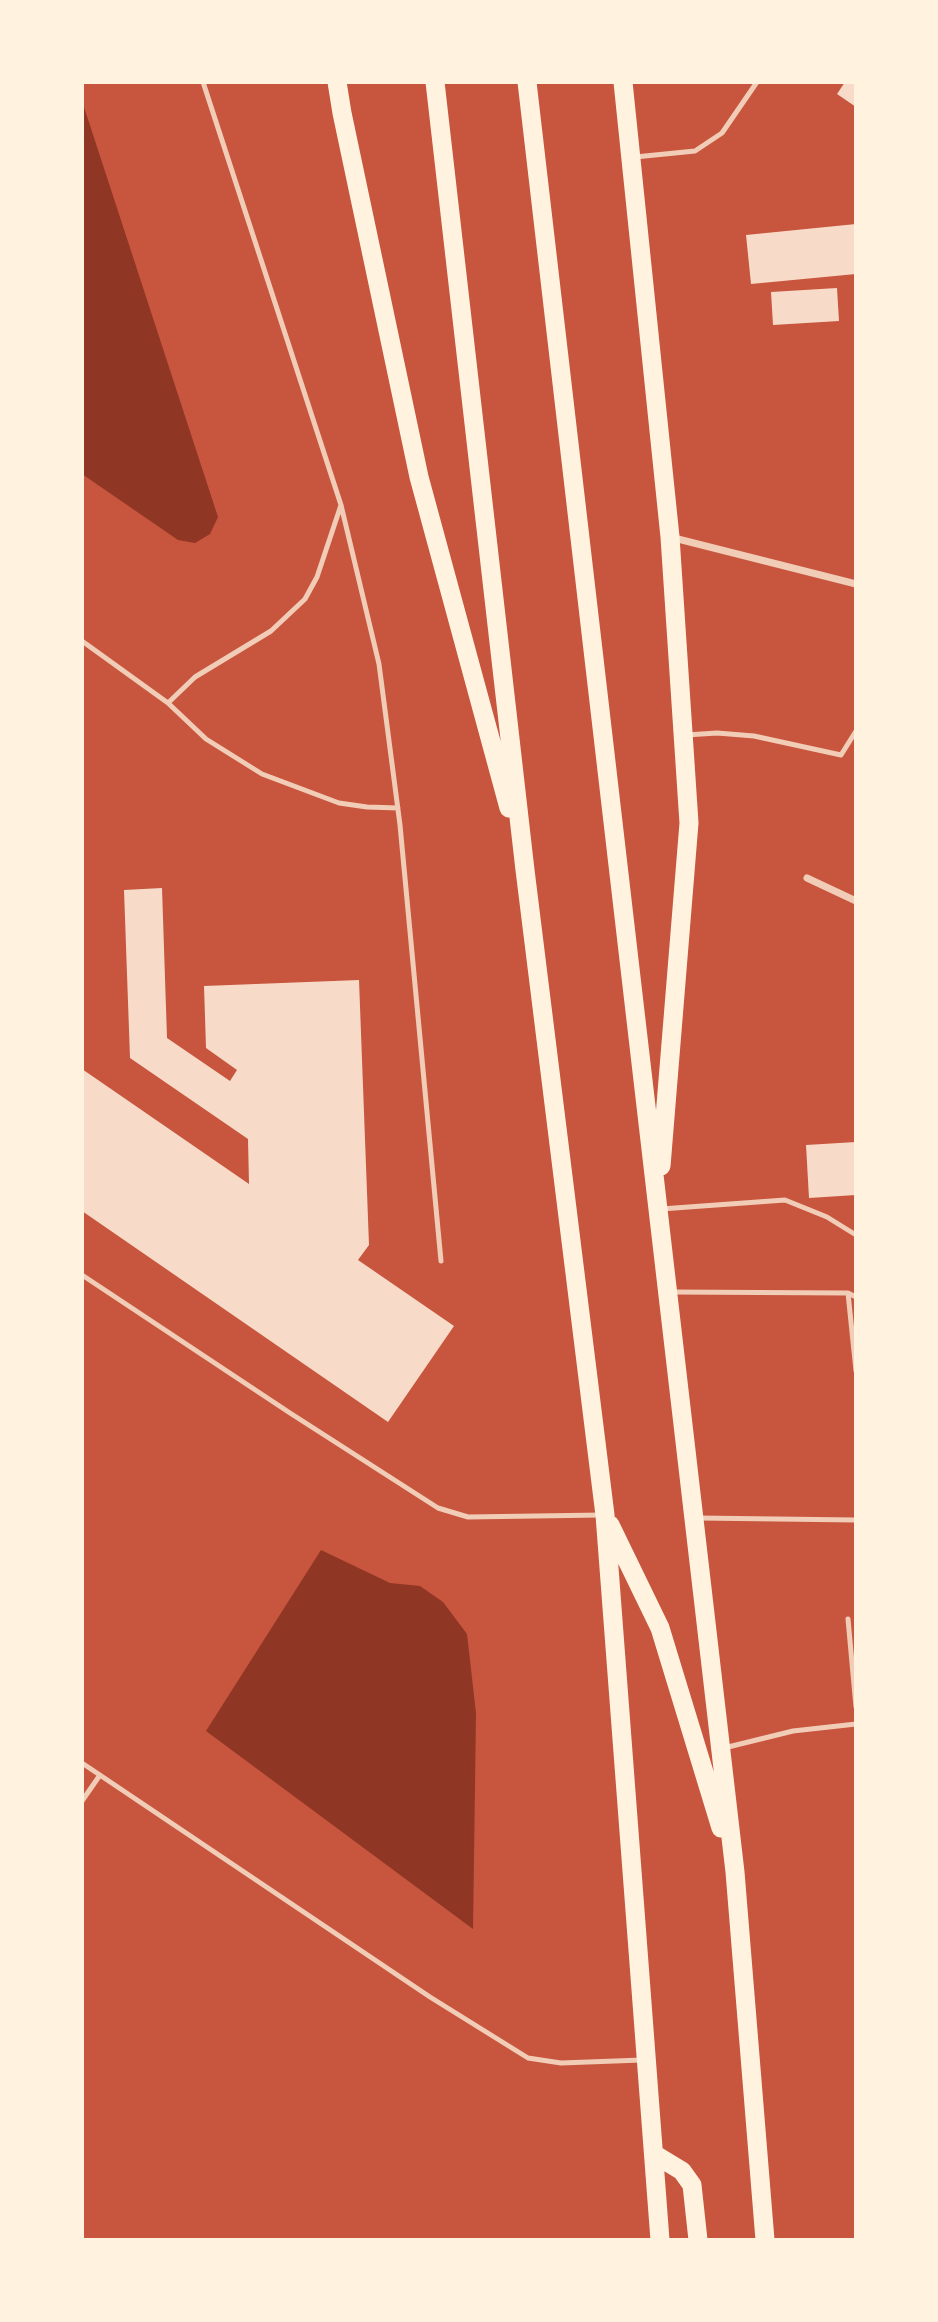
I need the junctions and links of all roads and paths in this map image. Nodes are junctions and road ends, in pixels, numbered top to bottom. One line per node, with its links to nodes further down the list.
1 (204, 82): 8 (lane)
2 (337, 82): 16 (highway)
3 (435, 82): 16 (highway)
4 (527, 82): 19 (highway)
5 (623, 82): 7 (highway)
6 (757, 82): 7 (lane)
7 (631, 158): 9 (highway)
8 (341, 505): 12 (lane); 15 (lane)
9 (670, 537): 10 (street); 14 (highway)
10 (856, 584)
11 (82, 641): 12 (lane)
12 (169, 703): 15 (lane)
13 (856, 731): 14 (lane)
14 (683, 735): 19 (highway)
15 (398, 808): 21 (lane)
16 (525, 870): 27 (highway)
17 (807, 878): 18 (street)
18 (856, 901)
19 (658, 1209): 20 (lane); 23 (highway)
20 (856, 1235)
21 (441, 1261)
22 (82, 1275): 27 (lane)
23 (668, 1292): 24 (lane); 28 (highway)
24 (848, 1293): 25 (lane); 26 (lane)
25 (856, 1297)
26 (856, 1371)
27 (605, 1515): 37 (highway); 38 (highway)
28 (695, 1518): 29 (lane); 33 (highway)
29 (856, 1520)
30 (848, 1619): 31 (lane)
31 (856, 1707)
32 (856, 1724): 33 (lane)
33 (721, 1748): 37 (highway)
34 (82, 1763): 35 (lane)
35 (100, 1774): 36 (lane); 38 (lane)
36 (82, 1801)
37 (735, 1872): 42 (highway)
38 (645, 2060): 39 (highway)
39 (654, 2154): 40 (highway); 41 (highway)
40 (660, 2240)
41 (698, 2240)
42 (765, 2240)

